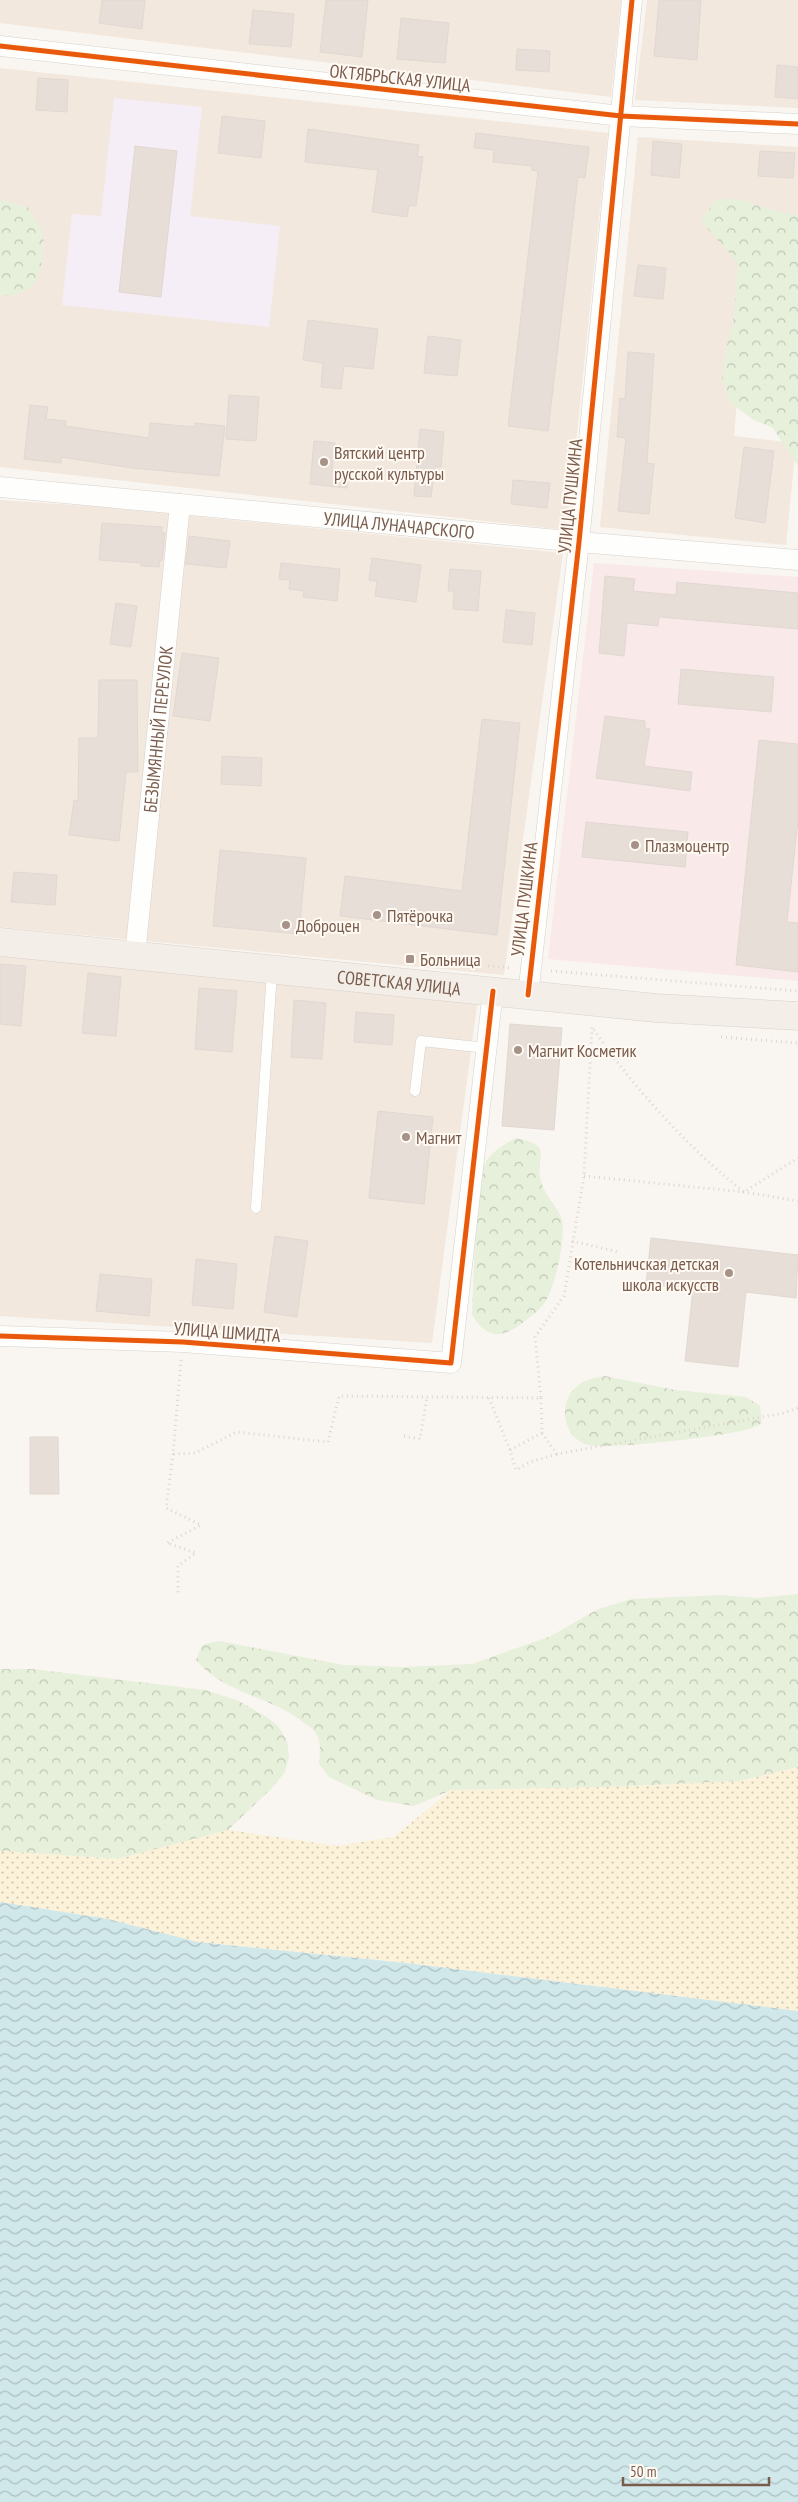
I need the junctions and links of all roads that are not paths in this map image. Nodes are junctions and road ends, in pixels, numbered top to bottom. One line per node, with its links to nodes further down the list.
1 (632, 0): 3 (street, УЛИЦА ПУШКИНА)
2 (0, 46): 3 (street, ОКТЯБРЬСКАЯ УЛИЦА)
3 (621, 116): 4 (street, ОКТЯБРЬСКАЯ УЛИЦА); 7 (street, УЛИЦА ПУШКИНА)
4 (798, 124)
5 (0, 487): 6 (street, УЛИЦА ЛУНАЧАРСКОГО)
6 (180, 504): 7 (street, УЛИЦА ЛУНАЧАРСКОГО); 10 (street, БЕЗЫМЯННЫЙ ПЕРЕУЛОК)
7 (579, 542): 8 (street, УЛИЦА ЛУНАЧАРСКОГО); 13 (street, УЛИЦА ПУШКИНА)
8 (798, 560)
9 (0, 942): 10 (main road, СОВЕТСКАЯ УЛИЦА)
10 (135, 956): 11 (main road, СОВЕТСКАЯ УЛИЦА)
11 (272, 970): 12 (main road, СОВЕТСКАЯ УЛИЦА); 17 (lane)
12 (493, 991): 13 (main road, СОВЕТСКАЯ УЛИЦА); 15 (street)
13 (528, 995): 14 (main road, СОВЕТСКАЯ УЛИЦА)
14 (798, 1016)
15 (487, 1048): 16 (lane); 18 (street, УЛИЦА ШМИДТА)
16 (415, 1091)
17 (256, 1208)
18 (0, 1336)

